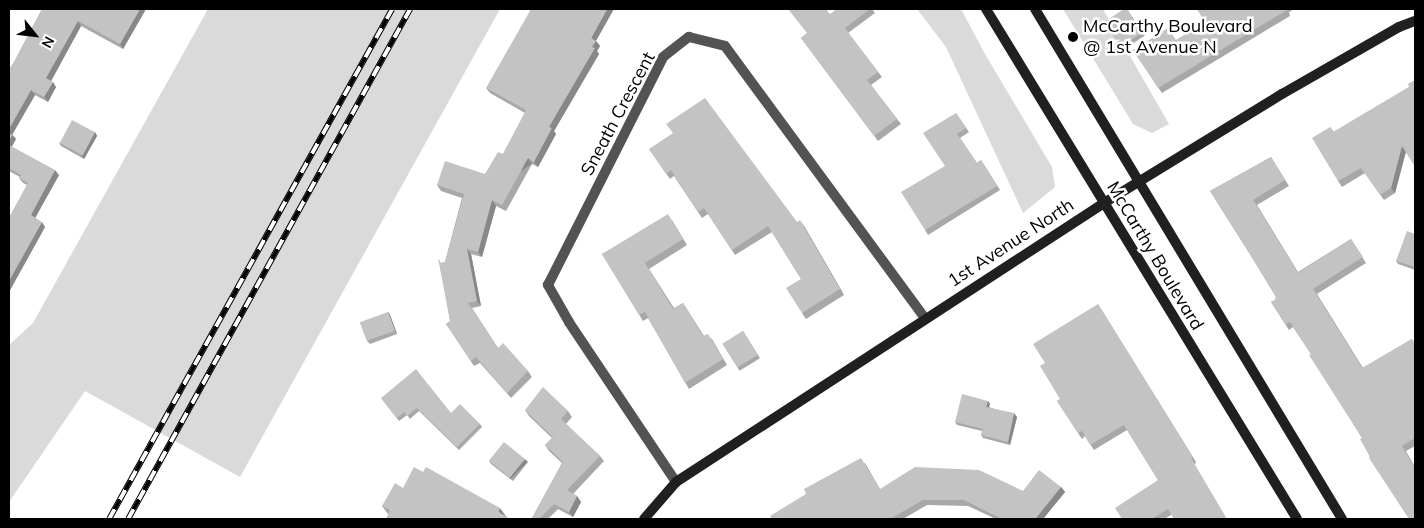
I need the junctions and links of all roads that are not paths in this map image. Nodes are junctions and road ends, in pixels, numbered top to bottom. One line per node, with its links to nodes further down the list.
1 (986, 9): 5 (main road, McCarthy Boulevard)
2 (1035, 9): 4 (main road, McCarthy Boulevard)
3 (1415, 21): 4 (main road, 1st Avenue North)
4 (1138, 181): 5 (main road, 1st Avenue North); 10 (main road, McCarthy Boulevard)
5 (1104, 203): 6 (main road, 1st Avenue North); 9 (main road, McCarthy Boulevard)
6 (925, 318): 7 (main road, 1st Avenue North); 7 (street, Sneath Crescent)
7 (676, 482): 8 (main road, 1st Avenue North)
8 (644, 519)
9 (1297, 519)
10 (1342, 519)

